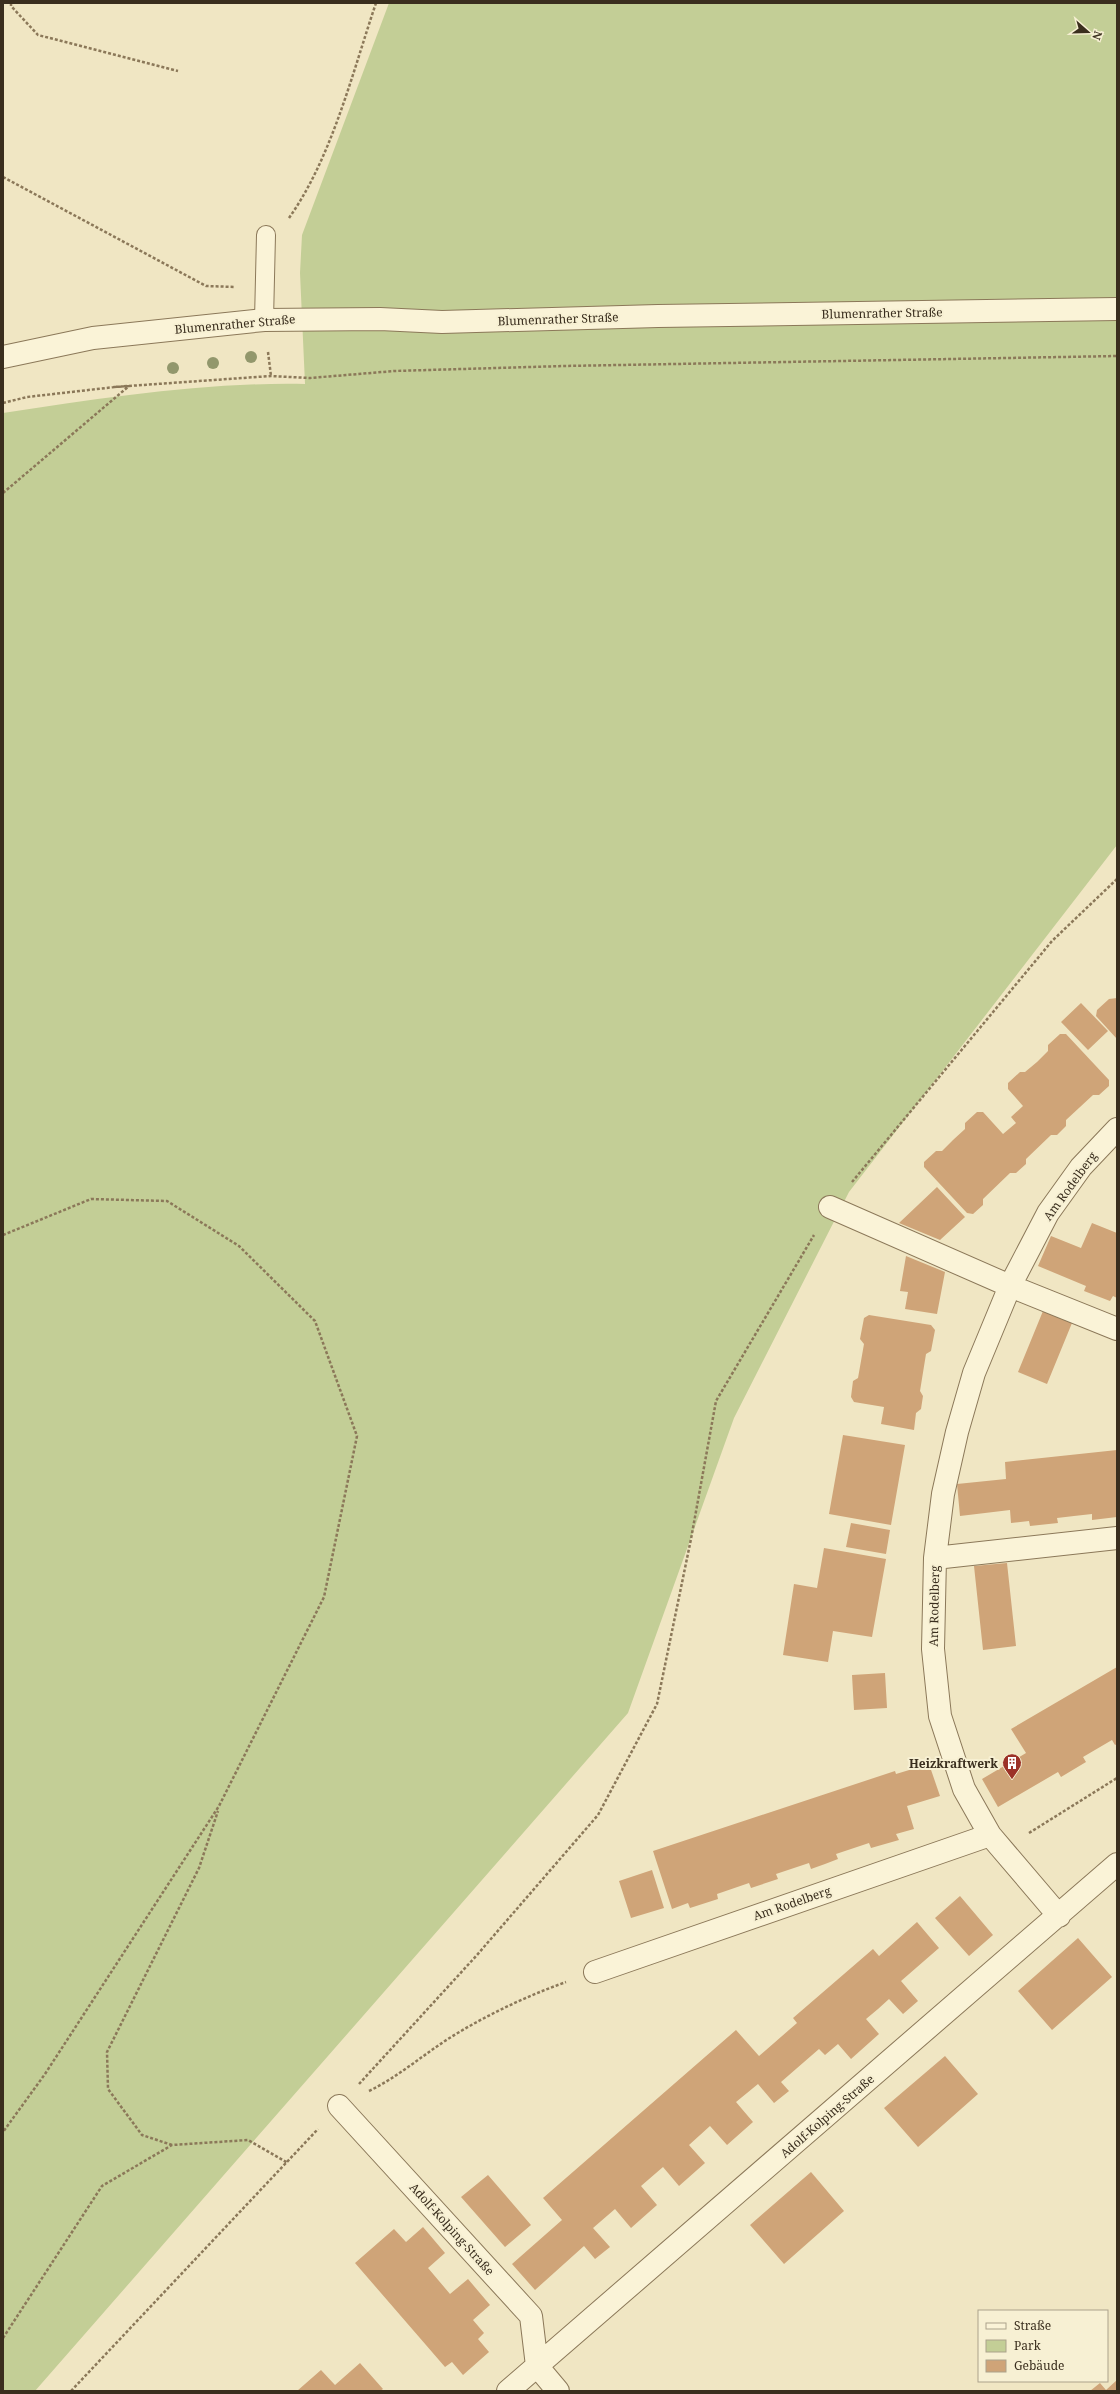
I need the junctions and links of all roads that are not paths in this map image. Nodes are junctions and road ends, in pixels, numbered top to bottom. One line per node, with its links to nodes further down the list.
1 (266, 243): 3 (lane)
2 (1117, 310): 3 (street, Blumenrather Straße)
3 (264, 320): 4 (street, Blumenrather Straße)
4 (3, 357)
5 (1116, 1131): 7 (street, Am Rodelberg)
6 (830, 1207): 7 (street)
7 (1010, 1286): 8 (street); 10 (street, Am Rodelberg)
8 (1117, 1329)
9 (1117, 1538): 10 (street, Am Rodelberg)
10 (935, 1558): 11 (street, Am Rodelberg)
11 (996, 1842): 13 (street, Am Rodelberg); 14 (street, Am Rodelberg)
12 (1117, 1864): 13 (street, Adolf-Kolping-Straße)
13 (1059, 1916): 16 (street, Adolf-Kolping-Straße)
14 (595, 1972)
15 (338, 2106): 16 (street, Adolf-Kolping-Straße)
16 (537, 2366): 17 (street, Adolf-Kolping-Straße); 18 (street)
17 (508, 2391)
18 (558, 2391)

